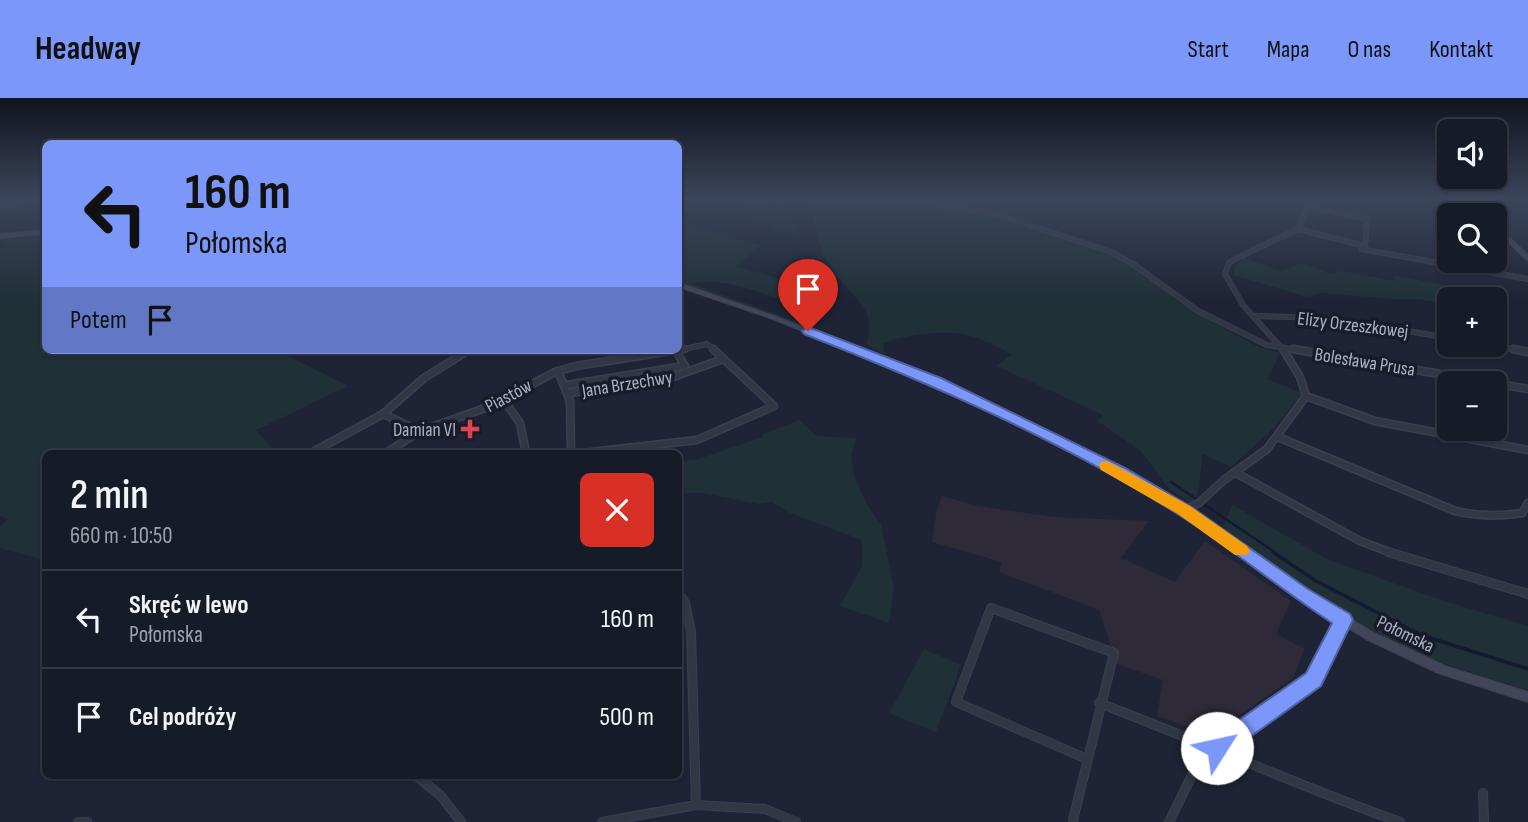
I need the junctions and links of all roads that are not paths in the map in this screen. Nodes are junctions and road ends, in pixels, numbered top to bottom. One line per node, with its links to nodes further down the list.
1 (37, 233): 6 (street)
2 (1053, 233): 16 (street, Bolesława Prusa)
3 (1290, 233): 12 (street)
4 (1313, 233): 8 (street)
5 (1365, 233): 8 (street)
6 (0, 236)
7 (1507, 238): 9 (street)
8 (1364, 246): 10 (street)
9 (1528, 258)
10 (1528, 279)
11 (682, 286): 41 (street, Połomska)
12 (1255, 316): 13 (street, Elizy Orzeszkowej); 16 (street)
13 (1437, 336)
14 (1507, 348): 17 (street)
15 (682, 350): 22 (street, Piastów)
16 (1286, 350): 26 (street, Bolesława Prusa); 28 (street)
17 (1528, 352)
18 (462, 354): 30 (street)
19 (646, 354): 21 (street, Piastów)
20 (678, 354): 24 (street)
21 (636, 357): 23 (street, Piastów); 24 (street)
22 (723, 359): 27 (street, Jana Brzechwy); 37 (street)
23 (558, 371): 25 (street); 29 (street, Piastów)
24 (641, 374): 25 (street)
25 (567, 385): 27 (street)
26 (1528, 388)
27 (570, 393): 36 (street)
28 (1306, 396): 32 (street); 38 (street)
29 (503, 399): 31 (street, Piastów); 35 (street)
30 (383, 414): 31 (street); 33 (street)
31 (420, 431): 34 (street, Piastów)
32 (1278, 437): 39 (street); 40 (street)
33 (317, 450)
34 (391, 450)
35 (526, 450)
36 (571, 450)
37 (609, 450)
38 (1528, 450)
39 (1236, 472): 41 (street); 42 (street)
40 (1528, 503)
41 (1184, 510): 44 (street, Połomska)
42 (1528, 594)
43 (682, 598): 51 (street)
44 (1343, 620): 45 (street, Połomska); 47 (street)
45 (1528, 696)
46 (1099, 704): 47 (street); 48 (street); 48 (street)
47 (1217, 748): 58 (street); 59 (street)
48 (1087, 759): 52 (street)
49 (420, 779): 55 (street)
50 (1483, 793): 60 (street)
51 (696, 805): 56 (street); 57 (street)
52 (1073, 820)
53 (78, 822): 54 (street)
54 (87, 822)
55 (461, 822)
56 (602, 822)
57 (796, 822)
58 (1169, 822)
59 (1400, 822)
60 (1484, 822)

